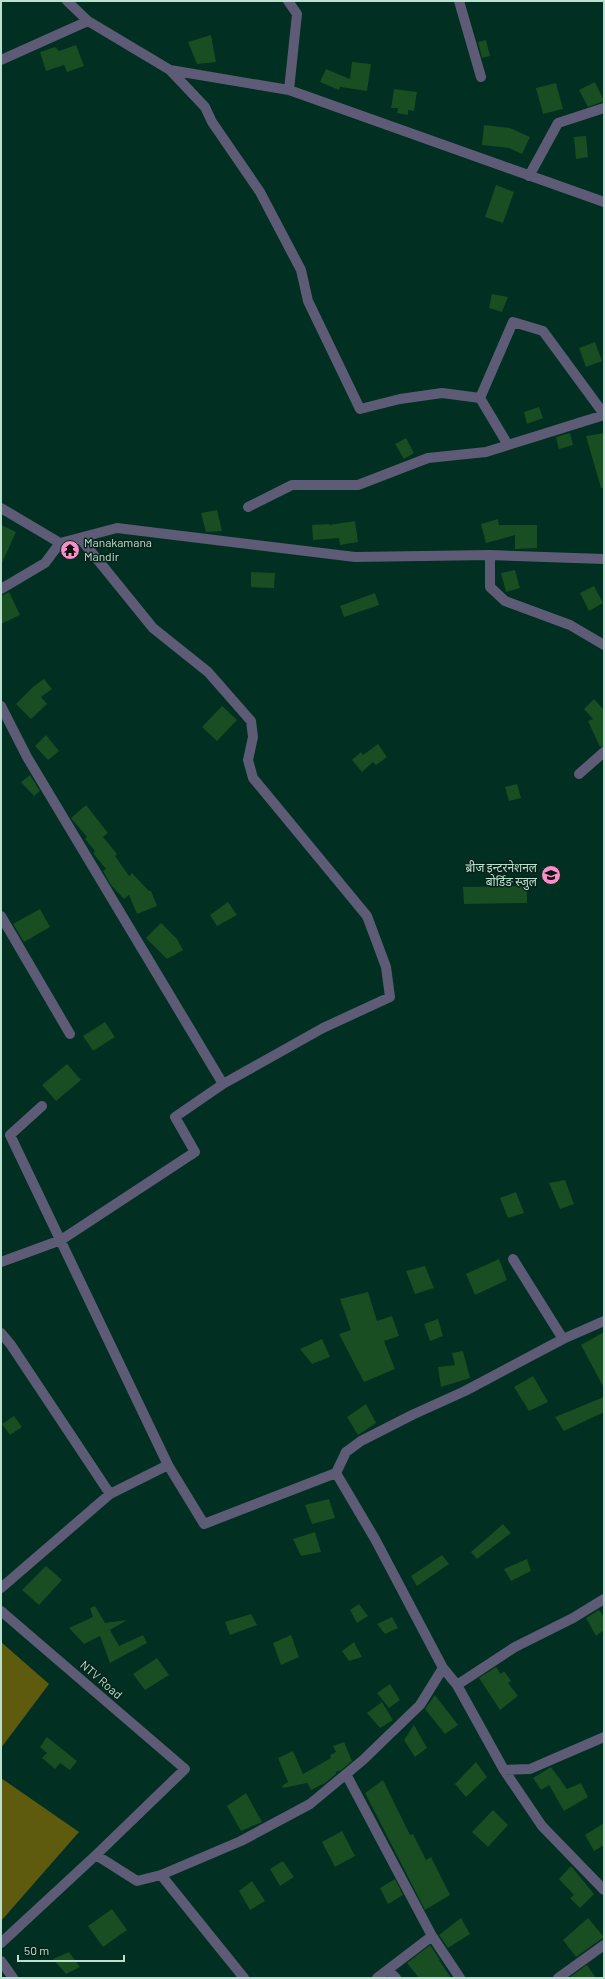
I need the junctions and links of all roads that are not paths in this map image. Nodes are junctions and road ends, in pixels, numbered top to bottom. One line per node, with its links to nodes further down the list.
1 (67, 1): 4 (street)
2 (288, 1): 8 (street)
3 (459, 1): 7 (street)
4 (88, 21): 5 (street); 6 (street)
5 (1, 60)
6 (170, 70): 8 (street); 12 (street)
7 (481, 77)
8 (289, 90): 10 (street)
9 (604, 108): 10 (street)
10 (530, 176): 11 (street)
11 (604, 202)
12 (480, 398): 13 (street); 14 (street)
13 (604, 415): 14 (street)
14 (508, 445): 15 (street)
15 (248, 507)
16 (1, 508): 18 (street)
17 (80, 538): 18 (street); 19 (street); 28 (street)
18 (60, 543): 21 (street)
19 (490, 555): 20 (street); 22 (street)
20 (604, 559)
21 (1, 589)
22 (604, 645)
23 (1, 706): 28 (street)
24 (604, 752): 25 (street)
25 (579, 774)
26 (1, 916): 27 (street)
27 (70, 1034)
28 (223, 1084): 30 (street)
29 (42, 1106): 30 (street)
30 (61, 1240): 32 (street); 36 (street)
31 (513, 1259): 35 (street)
32 (1, 1262)
33 (604, 1320): 35 (street)
34 (1, 1333): 38 (street)
35 (563, 1339): 37 (street)
36 (168, 1465): 37 (street); 38 (street)
37 (336, 1473): 42 (street)
38 (110, 1494): 39 (street)
39 (1, 1588)
40 (604, 1599): 43 (street)
41 (1, 1610): 47 (street, NTV Road)
42 (443, 1668): 43 (street); 46 (street)
43 (457, 1685): 45 (street)
44 (604, 1737): 45 (street)
45 (504, 1770): 49 (street)
46 (346, 1774): 48 (street); 50 (street)
47 (96, 1855): 48 (street); 51 (street)
48 (161, 1875): 56 (street)
49 (604, 1890)
50 (432, 1936): 54 (street); 59 (street)
51 (1, 1943)
52 (604, 1945): 60 (street)
53 (1, 1961): 55 (street)
54 (388, 1970): 57 (street); 58 (street)
55 (13, 1978)
56 (244, 1978)
57 (377, 1978)
58 (396, 1978)
59 (460, 1978)
60 (558, 1978)

